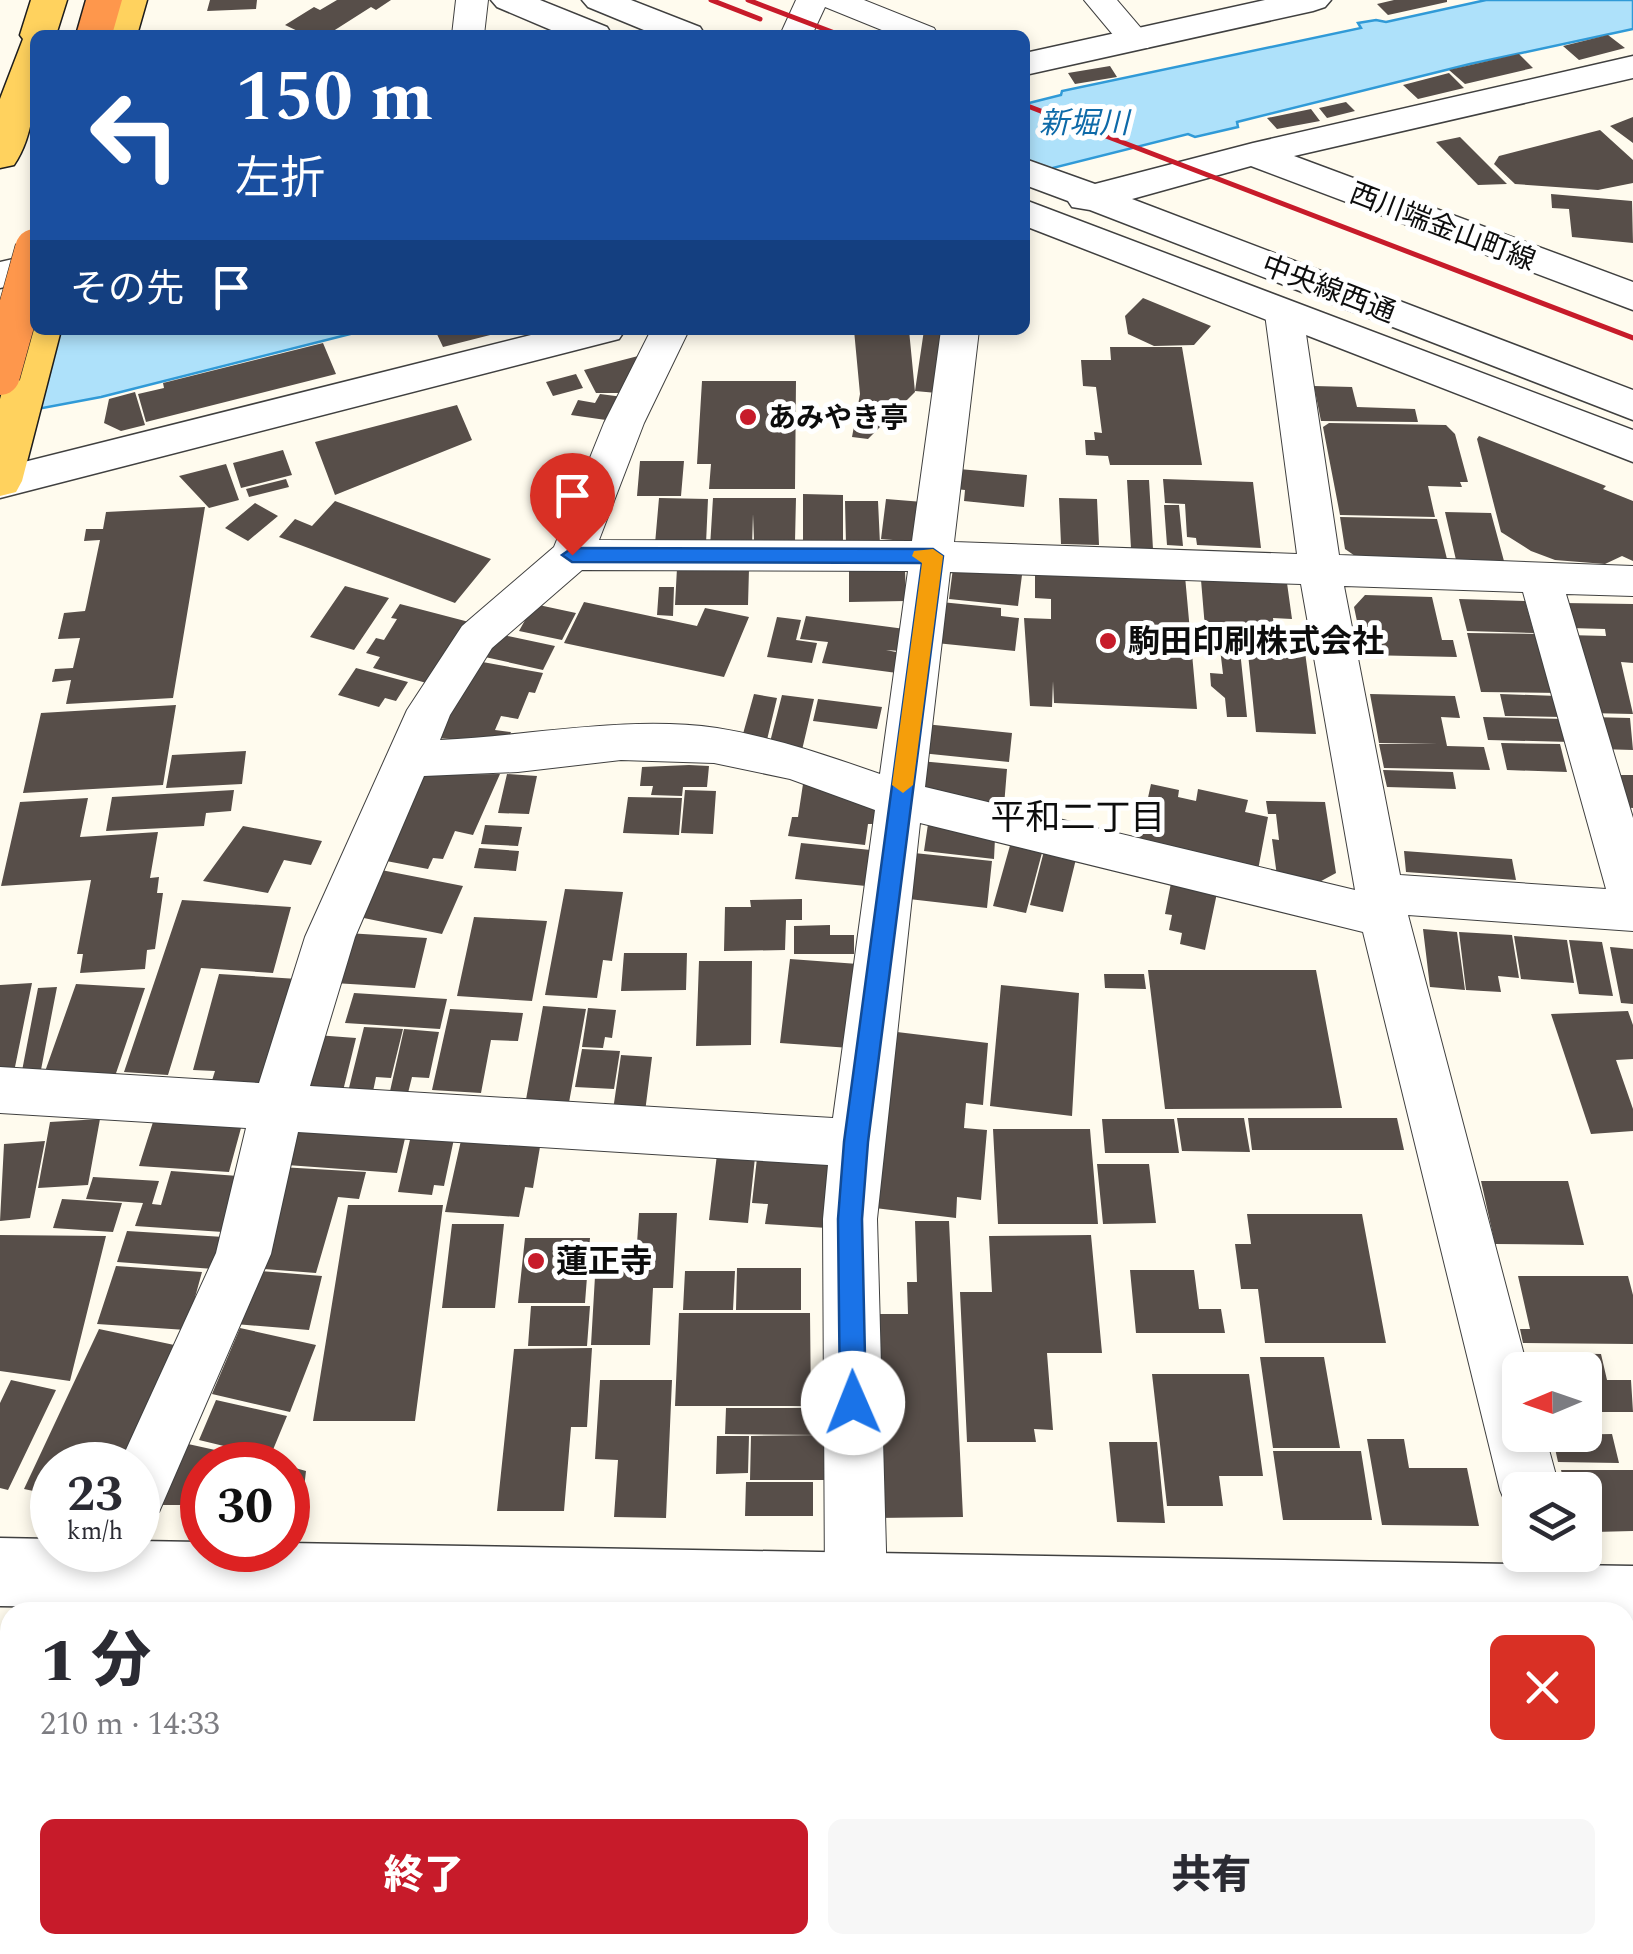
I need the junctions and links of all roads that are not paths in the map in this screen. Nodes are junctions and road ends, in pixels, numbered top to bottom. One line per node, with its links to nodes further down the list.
1 (49, 0): 11 (main road)
2 (104, 0): 12 (highway)
3 (128, 0): 13 (main road)
4 (472, 0): 14 (street)
5 (509, 0): 15 (street)
6 (600, 0): 16 (street)
7 (812, 0): 17 (street)
8 (836, 0): 18 (street)
9 (1100, 0): 19 (street)
10 (1313, 0): 19 (street)
11 (40, 30)
12 (95, 30)
13 (120, 30)
14 (469, 30)
15 (582, 30)
16 (675, 30)
17 (798, 30)
18 (910, 30)
19 (1136, 41): 20 (street)
20 (1030, 63)
21 (20, 67): 24 (main road)
22 (1633, 67): 23 (street)
23 (1254, 154): 25 (street); 31 (street, 西川端金山町線)
24 (0, 157)
25 (1059, 184): 26 (street); 38 (street, 中央線西通)
26 (1030, 211)
27 (1030, 215): 32 (street, 中央線西通)
28 (30, 267): 37 (highway, bridge)
29 (30, 268): 30 (street)
30 (0, 275)
31 (1633, 298)
32 (1284, 314): 39 (street, 中央線西通); 43 (street)
33 (39, 335): 40 (main road)
34 (584, 335): 40 (street)
35 (668, 335): 41 (street)
36 (959, 335): 42 (street)
37 (0, 375)
38 (1633, 406)
39 (1633, 447)
40 (0, 482)
41 (572, 555): 42 (street); 46 (street)
42 (933, 556): 43 (street); 47 (street)
43 (1320, 570): 44 (street); 49 (street)
44 (1540, 578): 45 (street); 48 (street)
45 (1633, 580)
46 (410, 759): 47 (street); 52 (street)
47 (901, 800): 49 (street); 53 (street)
48 (1633, 900)
49 (1382, 905): 50 (street); 55 (street)
50 (1633, 912)
51 (0, 1090): 52 (street)
52 (277, 1108): 53 (street); 54 (street)
53 (856, 1142): 60 (street)
54 (160, 1442)
55 (1525, 1472)
56 (0, 1572): 57 (street)
57 (115, 1578): 59 (street)
58 (1555, 1589): 62 (street); 64 (street)
59 (261, 1595): 61 (street)
60 (843, 1595): 61 (street); 63 (street)
61 (595, 1597)
62 (1633, 1600)
63 (1168, 1602)
64 (1239, 1602)

